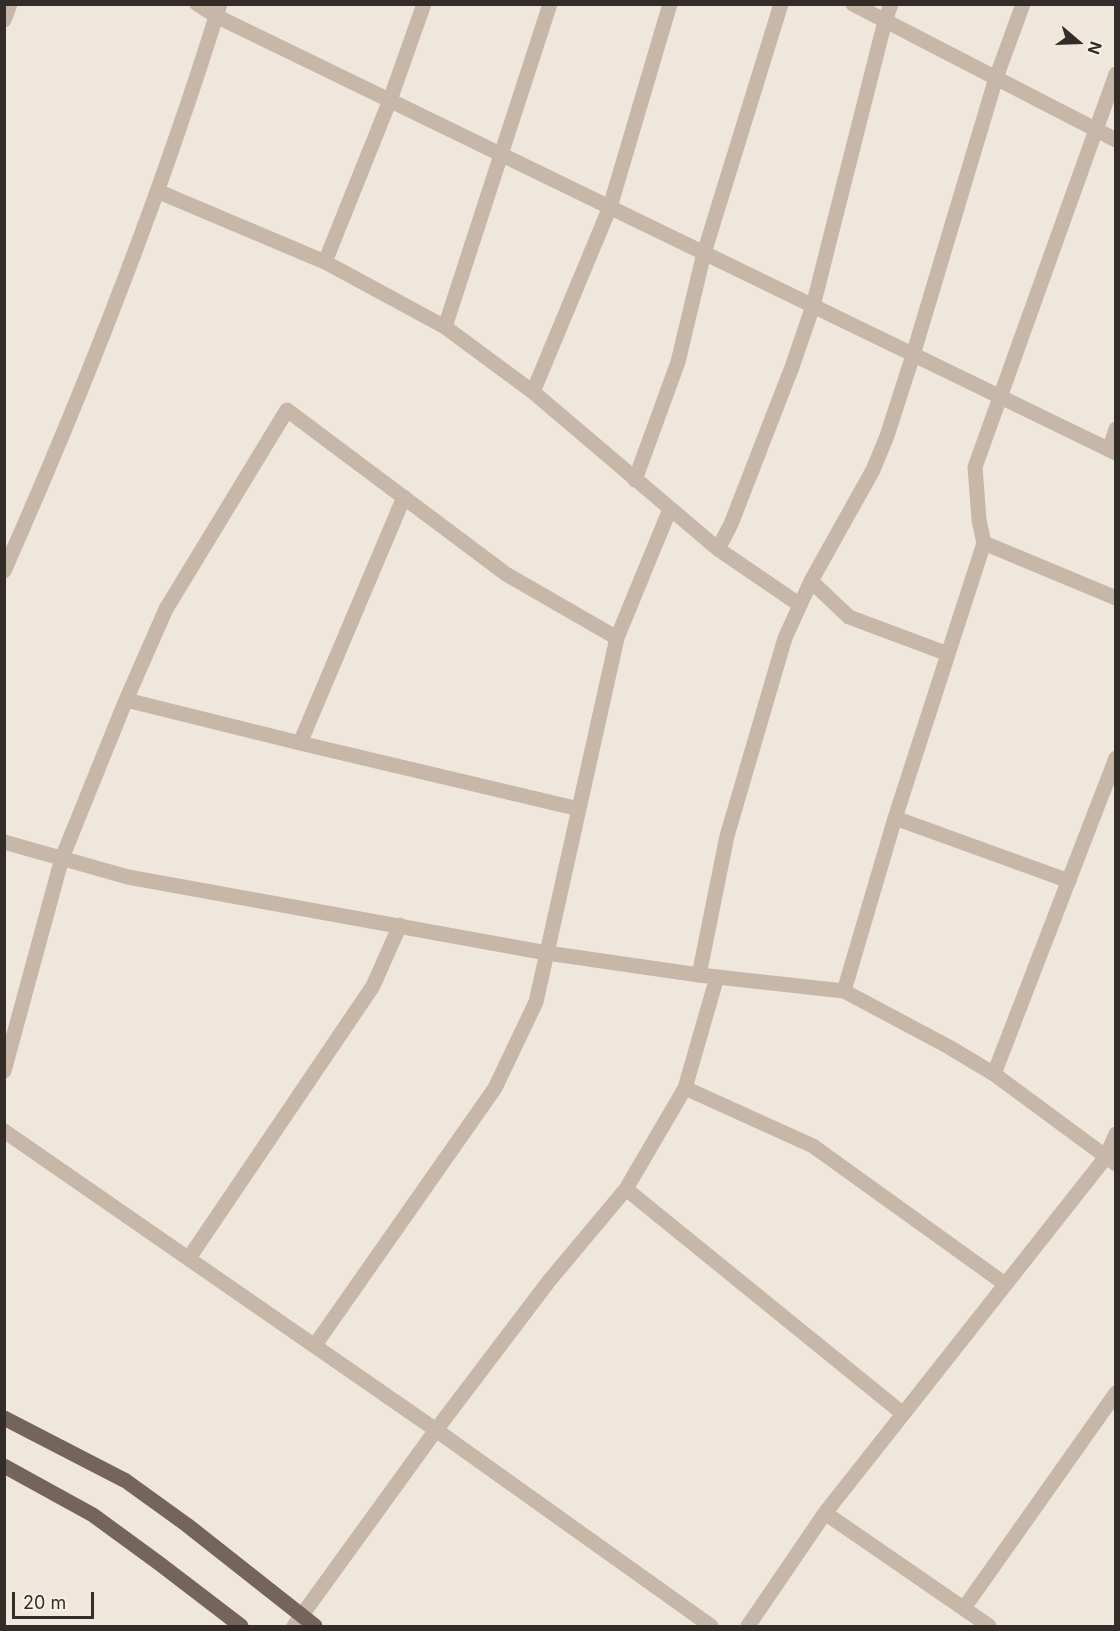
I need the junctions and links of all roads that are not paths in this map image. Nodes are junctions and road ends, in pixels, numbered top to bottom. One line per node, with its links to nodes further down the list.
1 (10, 4): 11 (street)
2 (197, 4): 10 (street)
3 (424, 4): 15 (street)
4 (550, 4): 18 (street)
5 (670, 4): 20 (street)
6 (782, 4): 21 (street)
7 (853, 4): 12 (street)
8 (891, 4): 12 (street)
9 (1023, 4): 14 (street)
10 (218, 10): 15 (street); 19 (street)
11 (4, 20)
12 (885, 21): 14 (street); 23 (street)
13 (1116, 74): 16 (street)
14 (996, 78): 16 (street); 25 (street)
15 (390, 100): 18 (street); 22 (street)
16 (1095, 129): 17 (street); 27 (street)
17 (1116, 140)
18 (502, 155): 20 (street); 24 (street)
19 (157, 190): 22 (street); 35 (street)
20 (610, 207): 21 (street); 26 (street)
21 (704, 253): 23 (street); 30 (street)
22 (325, 262): 24 (street)
23 (813, 306): 25 (street); 34 (street)
24 (446, 327): 26 (street)
25 (913, 355): 27 (street); 36 (street)
26 (533, 392): 30 (street)
27 (999, 397): 29 (street); 33 (street)
28 (1116, 429): 29 (street)
29 (1112, 452)
30 (635, 480): 32 (street)
31 (404, 497): 39 (street); 41 (street); 42 (street)
32 (670, 509): 34 (street); 39 (street)
33 (984, 543): 37 (street); 40 (street)
34 (718, 549): 38 (street)
35 (4, 571)
36 (811, 581): 38 (street); 40 (street)
37 (1116, 598)
38 (800, 605): 51 (street)
39 (617, 638): 44 (street)
40 (948, 654): 45 (street)
41 (126, 700): 42 (street); 47 (street)
42 (300, 743): 44 (street)
43 (1116, 758): 48 (street)
44 (579, 809): 50 (street)
45 (895, 818): 48 (street); 53 (street)
46 (4, 842): 47 (street)
47 (62, 858): 49 (street); 54 (street)
48 (1069, 881): 55 (street)
49 (400, 925): 50 (street); 61 (street)
50 (547, 953): 51 (street); 63 (street)
51 (699, 975): 52 (street)
52 (717, 977): 53 (street); 56 (street)
53 (844, 992): 55 (street)
54 (4, 1071)
55 (994, 1074): 59 (street)
56 (686, 1088): 60 (street); 62 (street)
57 (4, 1131): 61 (street)
58 (1116, 1134): 59 (street)
59 (1111, 1161): 62 (street)
60 (626, 1189): 65 (street); 67 (street)
61 (189, 1258): 63 (street)
62 (1005, 1284): 65 (street)
63 (315, 1345): 67 (street)
64 (1116, 1393): 70 (street)
65 (902, 1413): 69 (street)
66 (4, 1418): 71 (main road)
67 (436, 1430): 71 (street); 74 (street)
68 (4, 1466): 72 (main road)
69 (825, 1513): 70 (street); 75 (street)
70 (964, 1608): 76 (street)
71 (298, 1621): 73 (main road)
72 (241, 1626)
73 (315, 1626)
74 (711, 1626)
75 (748, 1626)
76 (989, 1626)

